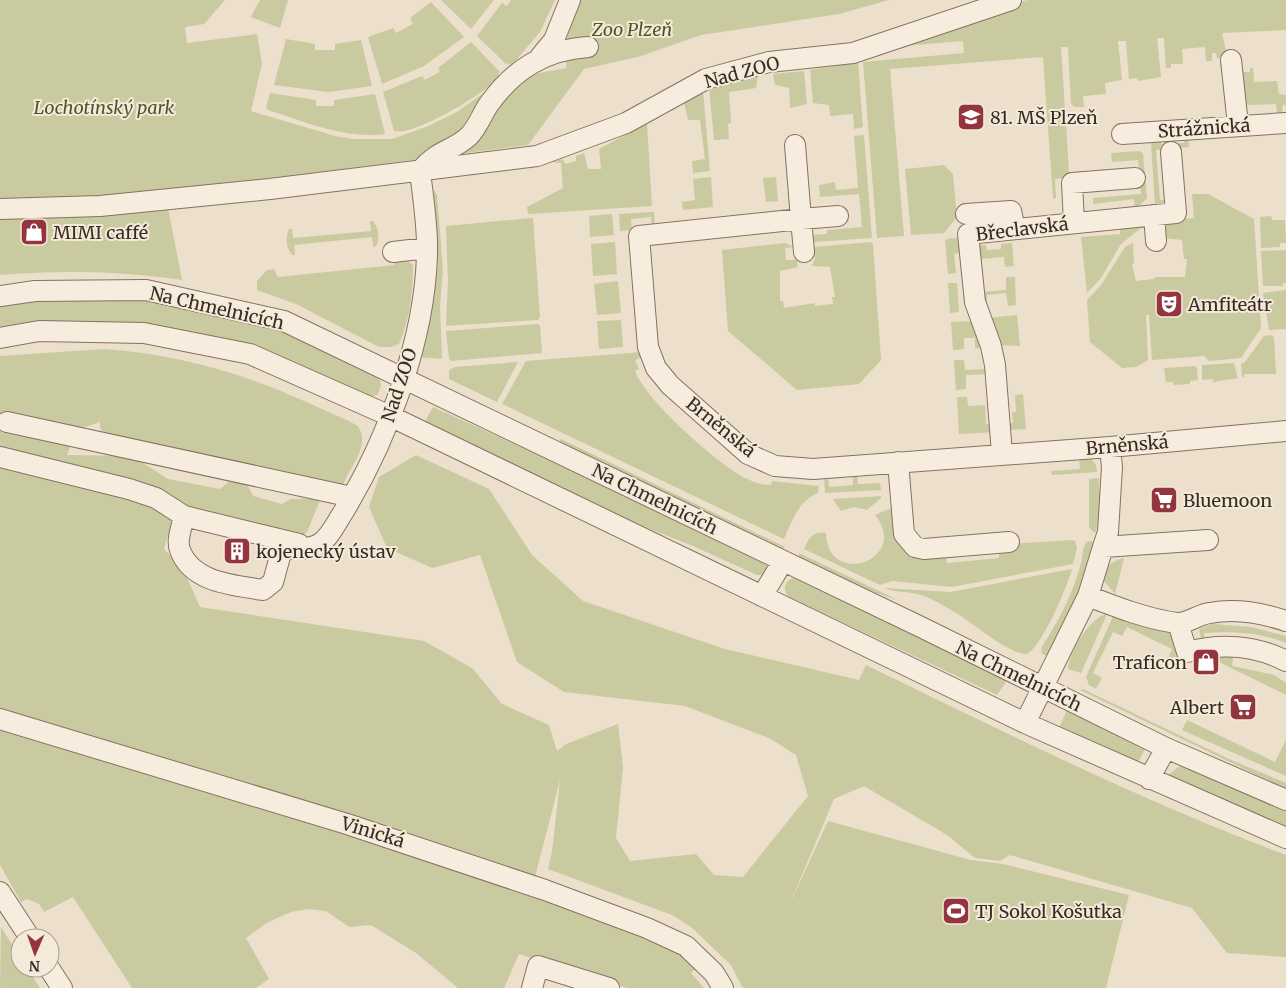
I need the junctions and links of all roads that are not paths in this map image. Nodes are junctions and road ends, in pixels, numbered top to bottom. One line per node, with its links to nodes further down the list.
1 (570, 0): 5 (street)
2 (1011, 0): 11 (street, Nad ZOO)
3 (588, 47): 5 (street)
4 (1231, 60): 7 (street)
5 (536, 61): 11 (street)
6 (1286, 122): 7 (street, Strážnická)
7 (1238, 125): 8 (street, Strážnická)
8 (1122, 134)
9 (795, 145): 17 (street)
10 (1171, 152): 15 (street, Břeclavská)
11 (420, 171): 13 (street, Nad ZOO); 21 (street, Nad ZOO)
12 (1135, 178): 18 (street)
13 (0, 209)
14 (966, 214): 19 (street)
15 (1154, 215): 18 (street, Břeclavská); 20 (street)
16 (838, 216): 17 (street)
17 (801, 219): 23 (street); 33 (street, Brněnská)
18 (1074, 223): 19 (street, Břeclavská)
19 (1015, 229): 31 (street, Břeclavská)
20 (1156, 241)
21 (427, 248): 22 (street); 26 (street, Nad ZOO)
22 (394, 252)
23 (804, 252)
24 (0, 296): 26 (street, Na Chmelnicích)
25 (0, 338): 27 (street)
26 (403, 378): 27 (street, Nad ZOO); 40 (street, Na Chmelnicích)
27 (390, 416): 34 (street, Nad ZOO); 41 (street)
28 (7, 422): 34 (street)
29 (1286, 432): 30 (street, Brněnská)
30 (1110, 447): 31 (street, Brněnská); 38 (street)
31 (1002, 454): 33 (street, Brněnská)
32 (0, 457): 35 (street)
33 (898, 462): 37 (street)
34 (352, 497): 39 (street, Nad ZOO)
35 (184, 516): 39 (street); 39 (street)
36 (1208, 540): 38 (street)
37 (1009, 542)
38 (1103, 547): 42 (street)
39 (312, 548)
40 (783, 561): 41 (street); 46 (street, Na Chmelnicích)
41 (762, 596): 48 (street)
42 (1088, 596): 44 (street); 46 (street)
43 (1286, 621): 44 (street)
44 (1178, 623): 45 (street)
45 (1286, 661)
46 (1042, 687): 48 (street); 49 (street, Na Chmelnicích)
47 (0, 719): 57 (street, Vinická)
48 (1025, 722): 50 (street)
49 (1166, 748): 50 (street); 51 (street, Na Chmelnicích)
50 (1149, 779): 52 (street)
51 (1286, 800)
52 (1286, 838)
53 (0, 894): 54 (street)
54 (23, 928)
55 (532, 988): 56 (street)
56 (609, 988)
57 (723, 988)

